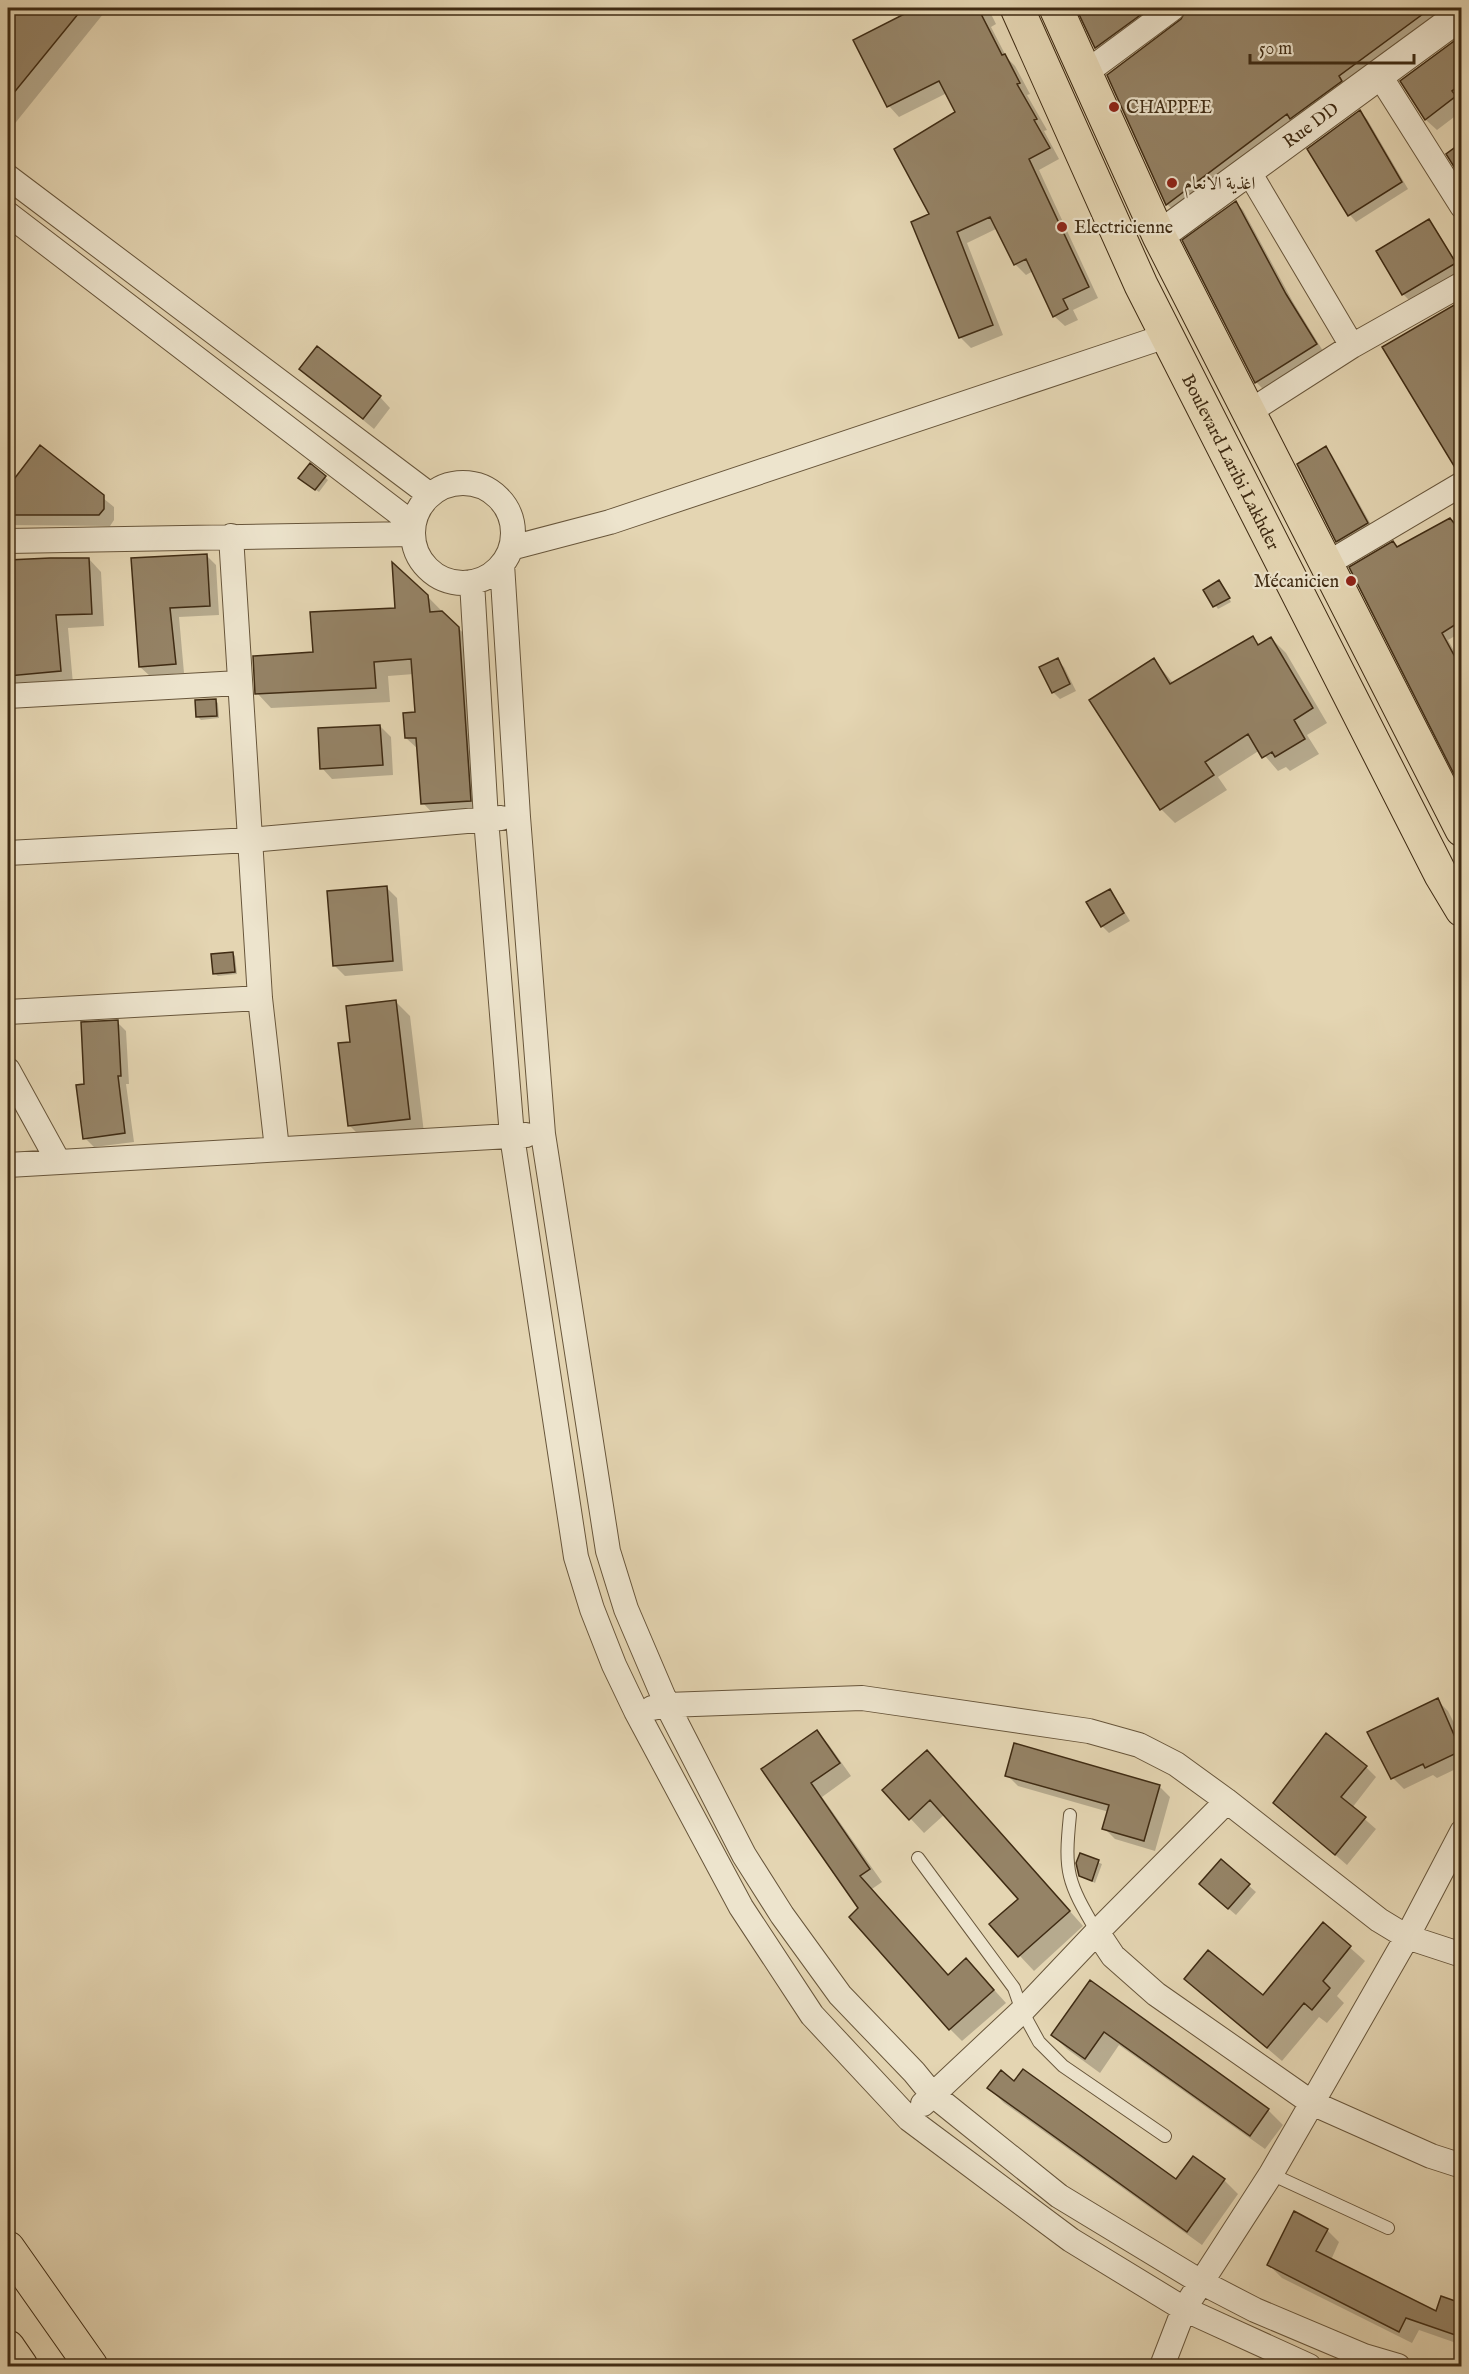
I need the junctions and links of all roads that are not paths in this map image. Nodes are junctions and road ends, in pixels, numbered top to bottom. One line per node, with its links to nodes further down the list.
1 (1017, 8): 12 (main road, Boulevard Laribi Lakhder)
2 (1056, 8): 5 (main road, Boulevard Laribi Lakhder)
3 (1173, 8): 5 (street)
4 (1461, 14): 6 (street, Rue DD)
5 (1084, 74): 11 (main road, Boulevard Laribi Lakhder)
6 (1380, 76): 7 (street, Rue DD); 9 (street)
7 (1249, 172): 11 (street, Rue DD); 15 (street)
8 (8, 177): 18 (street)
9 (1461, 206)
10 (8, 214): 19 (street)
11 (1159, 236): 12 (main road); 16 (main road, Boulevard Laribi Lakhder)
12 (1127, 254): 14 (main road, Boulevard Laribi Lakhder)
13 (1461, 284): 15 (street)
14 (1166, 336): 22 (street); 32 (main road, Boulevard Laribi Lakhder)
15 (1352, 346): 16 (street)
16 (1248, 412): 23 (main road, Boulevard Laribi Lakhder)
17 (1458, 493): 23 (street)
18 (430, 495): 19 (street); 22 (street)
19 (413, 529): 20 (street); 24 (street)
20 (231, 536): 21 (street); 25 (street)
21 (8, 541)
22 (507, 556): 24 (street); 27 (street)
23 (1326, 565): 29 (main road, Boulevard Laribi Lakhder)
24 (472, 582): 28 (street)
25 (239, 683): 26 (street); 30 (street)
26 (8, 696)
27 (518, 817): 28 (street); 36 (street)
28 (486, 819): 30 (street); 37 (street)
29 (1461, 830)
30 (250, 840): 31 (street); 33 (street)
31 (8, 853)
32 (1461, 910)
33 (260, 998): 34 (street); 38 (street)
34 (8, 1012)
35 (8, 1070): 39 (street)
36 (543, 1134): 37 (street); 41 (street)
37 (512, 1136): 38 (street); 42 (street)
38 (277, 1149): 39 (street)
39 (58, 1161): 40 (street)
40 (8, 1166)
41 (667, 1705): 42 (street); 43 (street); 51 (street)
42 (636, 1711): 53 (street)
43 (1227, 1801): 47 (street); 48 (street)
44 (1070, 1815): 47 (lane)
45 (1461, 1835): 48 (street)
46 (918, 1858): 50 (lane)
47 (1097, 1932): 50 (street); 52 (street)
48 (1407, 1937): 49 (street); 52 (street)
49 (1461, 1955)
50 (1022, 2011): 51 (street); 54 (lane)
51 (932, 2094): 53 (street); 59 (street)
52 (1312, 2103): 55 (street); 56 (street)
53 (909, 2119): 60 (street)
54 (1165, 2136)
55 (1461, 2166)
56 (1271, 2174): 57 (lane); 59 (street)
57 (1388, 2228)
58 (8, 2248): 61 (main road)
59 (1201, 2282): 60 (street); 64 (street)
60 (1184, 2309): 62 (street); 63 (street)
61 (91, 2367)
62 (1162, 2367)
63 (1309, 2367)
64 (1398, 2367)

